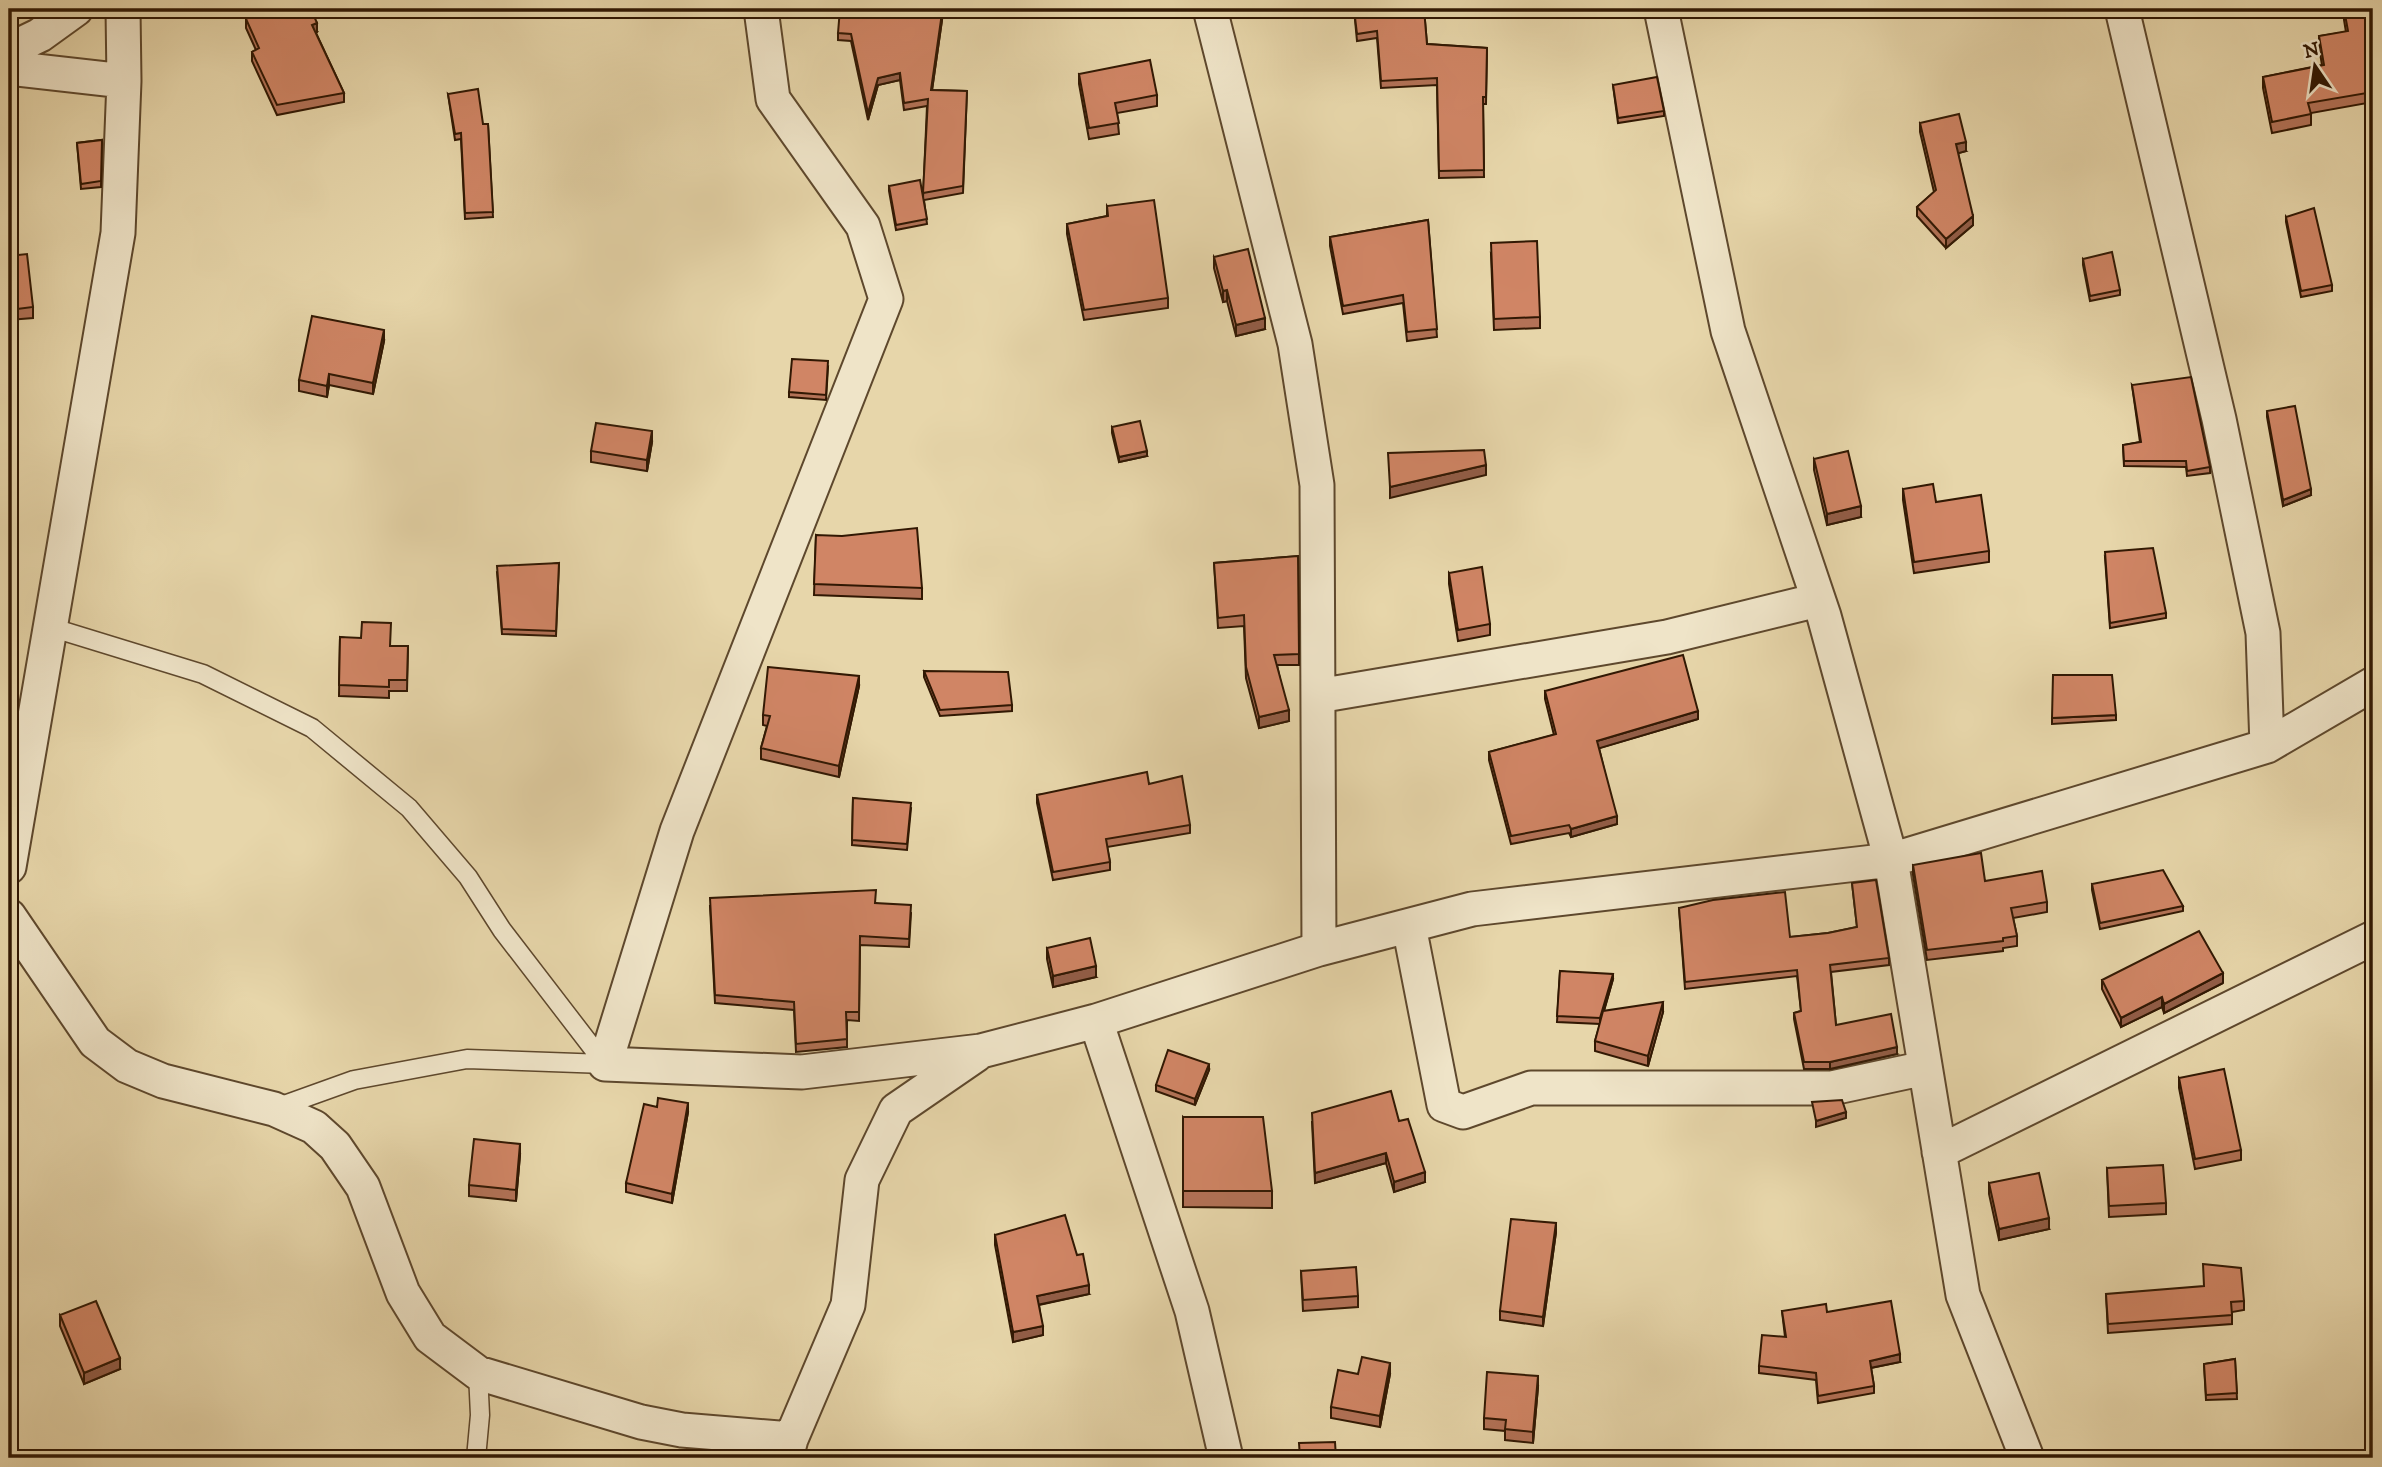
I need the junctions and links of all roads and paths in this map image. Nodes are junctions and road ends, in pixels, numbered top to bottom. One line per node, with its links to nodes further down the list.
1 (76, 9): 7 (street)
2 (123, 9): 10 (street)
3 (761, 9): 25 (street)
4 (1210, 9): 15 (street)
5 (1661, 9): 12 (street)
6 (2122, 9): 16 (street)
7 (9, 50)
8 (9, 68): 9 (street)
9 (55, 73): 10 (street); 11 (street)
10 (124, 81): 13 (street)
11 (9, 93)
12 (1818, 600): 15 (street); 17 (street)
13 (50, 627): 18 (street); 25 (lane)
14 (2373, 684): 16 (street)
15 (1318, 696): 22 (street)
16 (2267, 746): 17 (street)
17 (1891, 860): 20 (street); 26 (street)
18 (9, 867)
19 (9, 916): 27 (street)
20 (1409, 926): 22 (street); 26 (street)
21 (2373, 938): 28 (street)
22 (1319, 949): 23 (street)
23 (1096, 1021): 24 (street); 32 (street)
24 (981, 1051): 25 (street); 30 (street)
25 (605, 1064): 27 (lane)
26 (1925, 1068): 28 (street)
27 (274, 1109): 29 (street)
28 (1939, 1152): 33 (street)
29 (478, 1373): 30 (street); 31 (lane)
30 (788, 1449)
31 (476, 1458)
32 (1226, 1458)
33 (2027, 1458)

